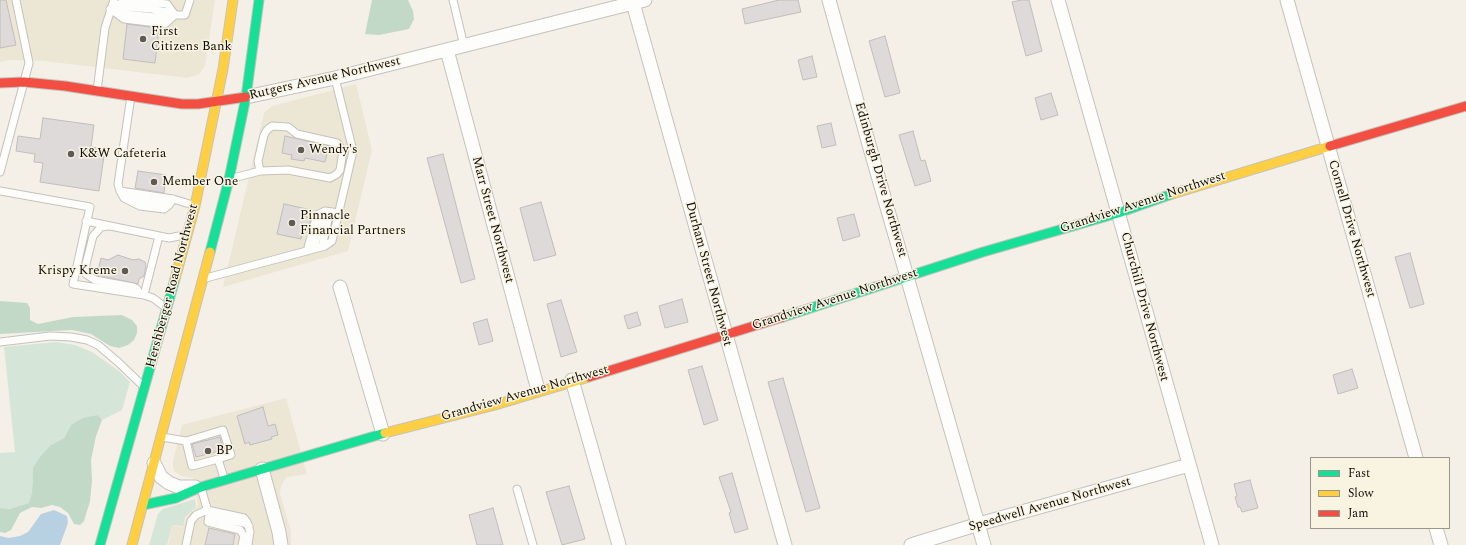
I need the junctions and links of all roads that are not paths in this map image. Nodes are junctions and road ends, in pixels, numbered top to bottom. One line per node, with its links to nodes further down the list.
1 (16, 0): 16 (lane)
2 (114, 0): 11 (lane)
3 (190, 0): 12 (lane)
4 (233, 0): 21 (street, Hershberger Road Northwest)
5 (259, 0): 20 (street, Hershberger Road Northwest)
6 (453, 0): 13 (lane)
7 (829, 0): 38 (street, Edinburgh Drive Northwest)
8 (1058, 0): 32 (street, Churchill Drive Northwest)
9 (1288, 0): 23 (street, Cornell Drive Northwest)
10 (639, 2): 13 (street, Rutgers Avenue Northwest); 43 (street, Durham Street Northwest)
11 (110, 9): 12 (lane); 12 (lane); 18 (lane)
12 (175, 15)
13 (464, 46): 14 (street, Rutgers Avenue Northwest)
14 (447, 50): 15 (street, Rutgers Avenue Northwest); 47 (street, Marr Street Northwest)
15 (335, 78): 20 (street, Rutgers Avenue Northwest); 31 (lane)
16 (24, 82): 17 (street, Rutgers Avenue Northwest); 18 (street, Rutgers Avenue Northwest); 25 (lane)
17 (0, 83)
18 (97, 91): 19 (street, Rutgers Avenue Northwest)
19 (131, 96): 21 (street, Rutgers Avenue Northwest); 28 (lane)
20 (246, 97): 21 (street, Rutgers Avenue Northwest); 26 (street, Hershberger Road Northwest)
21 (217, 102): 30 (street, Hershberger Road Northwest)
22 (1466, 106): 23 (street, Grandview Avenue Northwest)
23 (1327, 145): 32 (street, Grandview Avenue Northwest); 51 (street, Cornell Drive Northwest)
24 (260, 171): 24 (lane); 26 (lane)
25 (0, 172)
26 (229, 179): 39 (street, Hershberger Road Northwest)
27 (0, 191): 33 (lane)
28 (120, 191): 29 (lane); 29 (lane)
29 (173, 198): 30 (lane)
30 (195, 206): 35 (street, Hershberger Road Northwest)
31 (335, 212): 37 (lane); 37 (lane)
32 (1118, 213): 38 (street, Grandview Avenue Northwest); 54 (street, Churchill Drive Northwest)
33 (86, 221): 34 (lane); 41 (lane)
34 (108, 226): 36 (lane); 41 (lane)
35 (188, 234): 36 (lane); 42 (street, Hershberger Road Northwest)
36 (159, 236): 41 (lane)
37 (311, 250): 39 (lane)
38 (908, 276): 43 (street, Grandview Avenue Northwest); 61 (street, Edinburgh Drive Northwest)
39 (203, 279): 49 (street, Hershberger Road Northwest)
40 (340, 287): 48 (street)
41 (142, 294): 42 (lane)
42 (167, 309): 46 (street, Hershberger Road Northwest)
43 (725, 336): 45 (street, Grandview Avenue Northwest); 73 (street, Durham Street Northwest)
44 (0, 342): 46 (lane)
45 (572, 380): 47 (street, Grandview Avenue Northwest); 72 (street)
46 (145, 388): 63 (street, Hershberger Road Northwest)
47 (538, 390): 48 (street, Grandview Avenue Northwest)
48 (383, 434): 55 (street, Grandview Avenue Northwest)
49 (161, 437): 50 (lane); 53 (street, Hershberger Road Northwest)
50 (186, 441): 52 (lane); 52 (lane)
51 (1416, 457)
52 (213, 458): 56 (lane)
53 (154, 463): 57 (street, Grandview Avenue Northwest); 59 (street, Hershberger Road Northwest)
54 (1189, 465): 61 (street, Speedwell Avenue Northwest); 76 (street, Churchill Drive Northwest)
55 (262, 469): 56 (street, Grandview Avenue Northwest); 70 (street)
56 (225, 481): 57 (street, Grandview Avenue Northwest)
57 (201, 487): 59 (street, Grandview Avenue Northwest); 60 (lane)
58 (517, 489): 71 (lane)
59 (143, 505): 66 (street, Hershberger Road Northwest)
60 (208, 512): 67 (lane); 68 (lane); 69 (lane)
61 (978, 524): 74 (street, Speedwell Avenue Northwest); 75 (street, Edinburgh Drive Northwest)
62 (1436, 529): 77 (street)
63 (103, 534): 64 (street); 65 (street, Hershberger Road Northwest)
64 (97, 545)
65 (100, 545)
66 (132, 545)
67 (186, 545)
68 (242, 545)
69 (248, 545)
70 (281, 545)
71 (533, 545)
72 (619, 545)
73 (784, 545)
74 (911, 545)
75 (984, 545)
76 (1212, 545)
77 (1441, 545)

